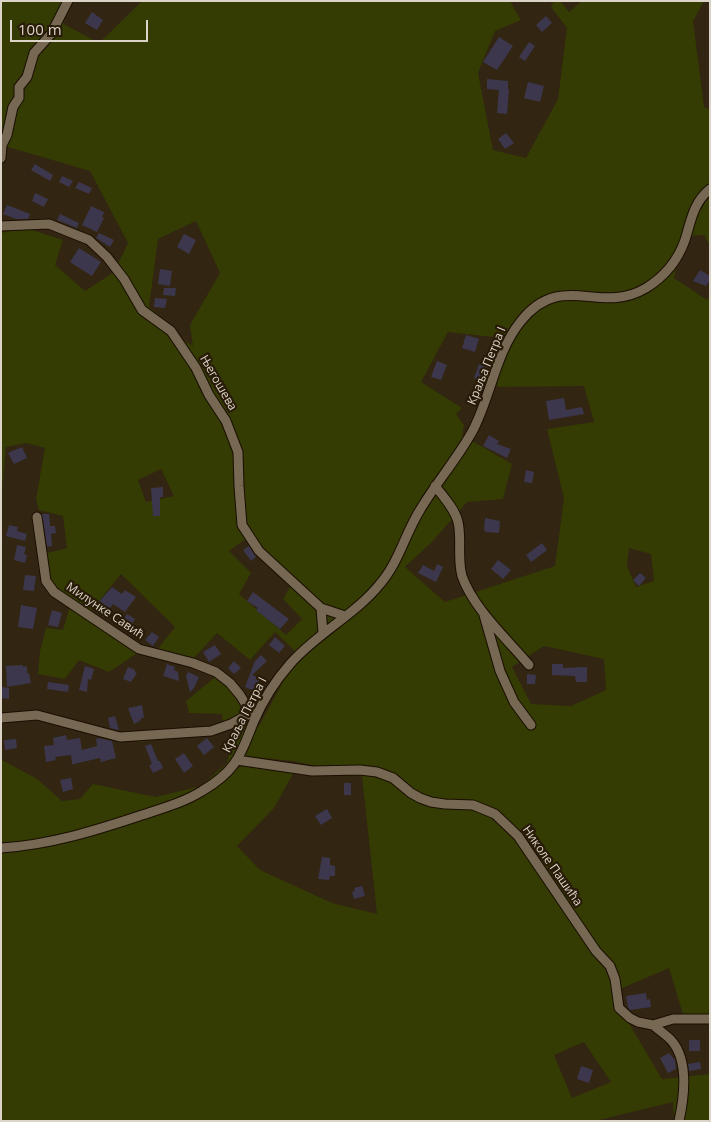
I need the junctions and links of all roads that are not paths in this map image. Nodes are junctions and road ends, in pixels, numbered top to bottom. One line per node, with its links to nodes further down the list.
1 (68, 1): 2 (street)
2 (1, 158)
3 (710, 189): 5 (street, Краља Петра I)
4 (1, 226): 7 (street, Његошева)
5 (435, 486): 8 (street); 9 (street, Краља Петра I)
6 (37, 517): 12 (street, Милунке Савић)
7 (322, 608): 9 (street, Његошева); 10 (street)
8 (482, 610): 11 (street); 14 (street)
9 (345, 616): 10 (street, Краља Петра I)
10 (323, 634): 12 (street, Краља Петра I)
11 (529, 665)
12 (253, 715): 13 (street); 15 (street, Краља Петра I)
13 (1, 718)
14 (532, 725)
15 (237, 760): 16 (street, Краља Петра I); 18 (street, Николе Пашића)
16 (1, 848)
17 (710, 1019): 18 (street, Николе Пашића)
18 (653, 1025): 19 (street)
19 (679, 1121)

